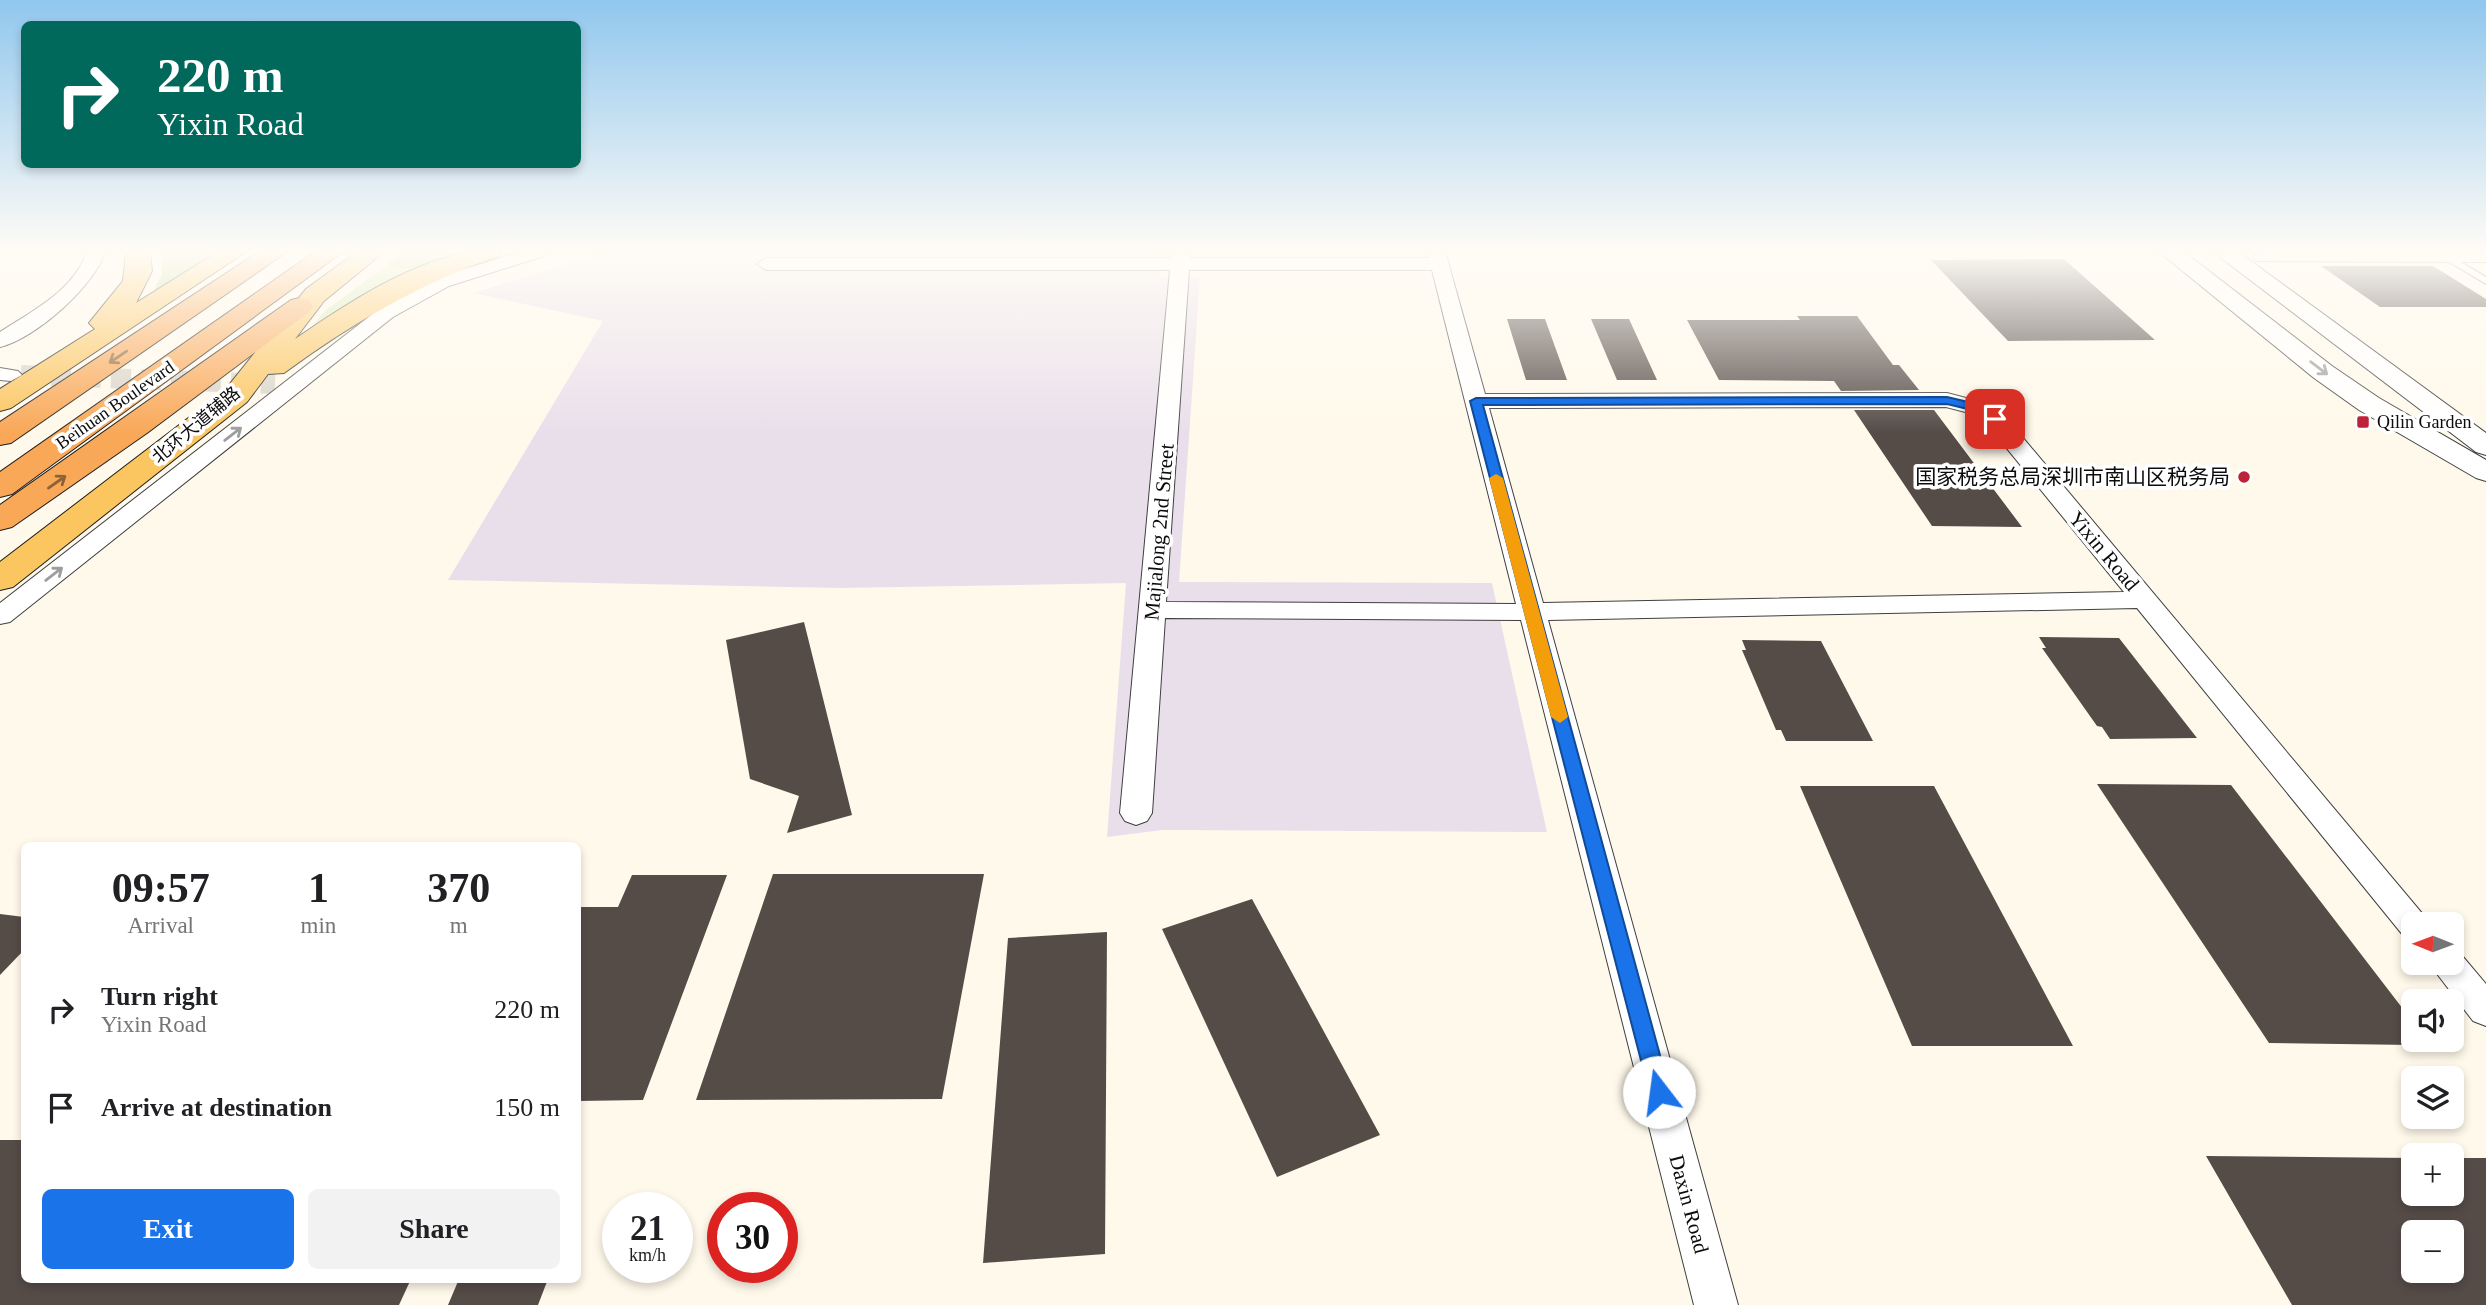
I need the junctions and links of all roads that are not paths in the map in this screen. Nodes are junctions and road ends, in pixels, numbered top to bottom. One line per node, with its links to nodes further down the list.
1 (44, 312): 16 (street)
2 (113, 312): 17 (main road)
3 (139, 312): 17 (main road)
4 (185, 312): 22 (highway, Beihuan Boulevard, one-way to 22)
5 (246, 312): 25 (highway, Beihuan Boulevard)
6 (292, 312): 26 (highway, one-way to 6)
7 (302, 312): 18 (main road, 北环大道辅路)
8 (353, 312): 18 (main road)
9 (388, 312): 31 (street, one-way to 9)
10 (1176, 312): 29 (street, Majialong 2nd Street)
11 (1452, 312): 19 (street, Daxin Road)
12 (2248, 312): 24 (street, one-way to 24)
13 (2280, 312): 24 (street)
14 (2305, 312): 23 (street)
15 (2336, 312): 21 (street)
16 (0, 341)
17 (64, 360): 20 (main road)
18 (236, 396): 27 (main road, 北环大道辅路)
19 (1476, 401): 28 (street, Yixin Road); 30 (street, Daxin Road)
20 (0, 402)
21 (2486, 430)
22 (0, 436)
23 (2486, 446)
24 (2486, 470)
25 (0, 487)
26 (0, 520)
27 (0, 579)
28 (2145, 600): 30 (street); 33 (street, Yixin Road)
29 (1152, 610): 30 (street); 32 (street, Majialong 2nd Street)
30 (1532, 612): 36 (street, Daxin Road)
31 (0, 616)
32 (1136, 813)
33 (2404, 912)
34 (2457, 975): 35 (street)
35 (2486, 1010)
36 (1716, 1305)

